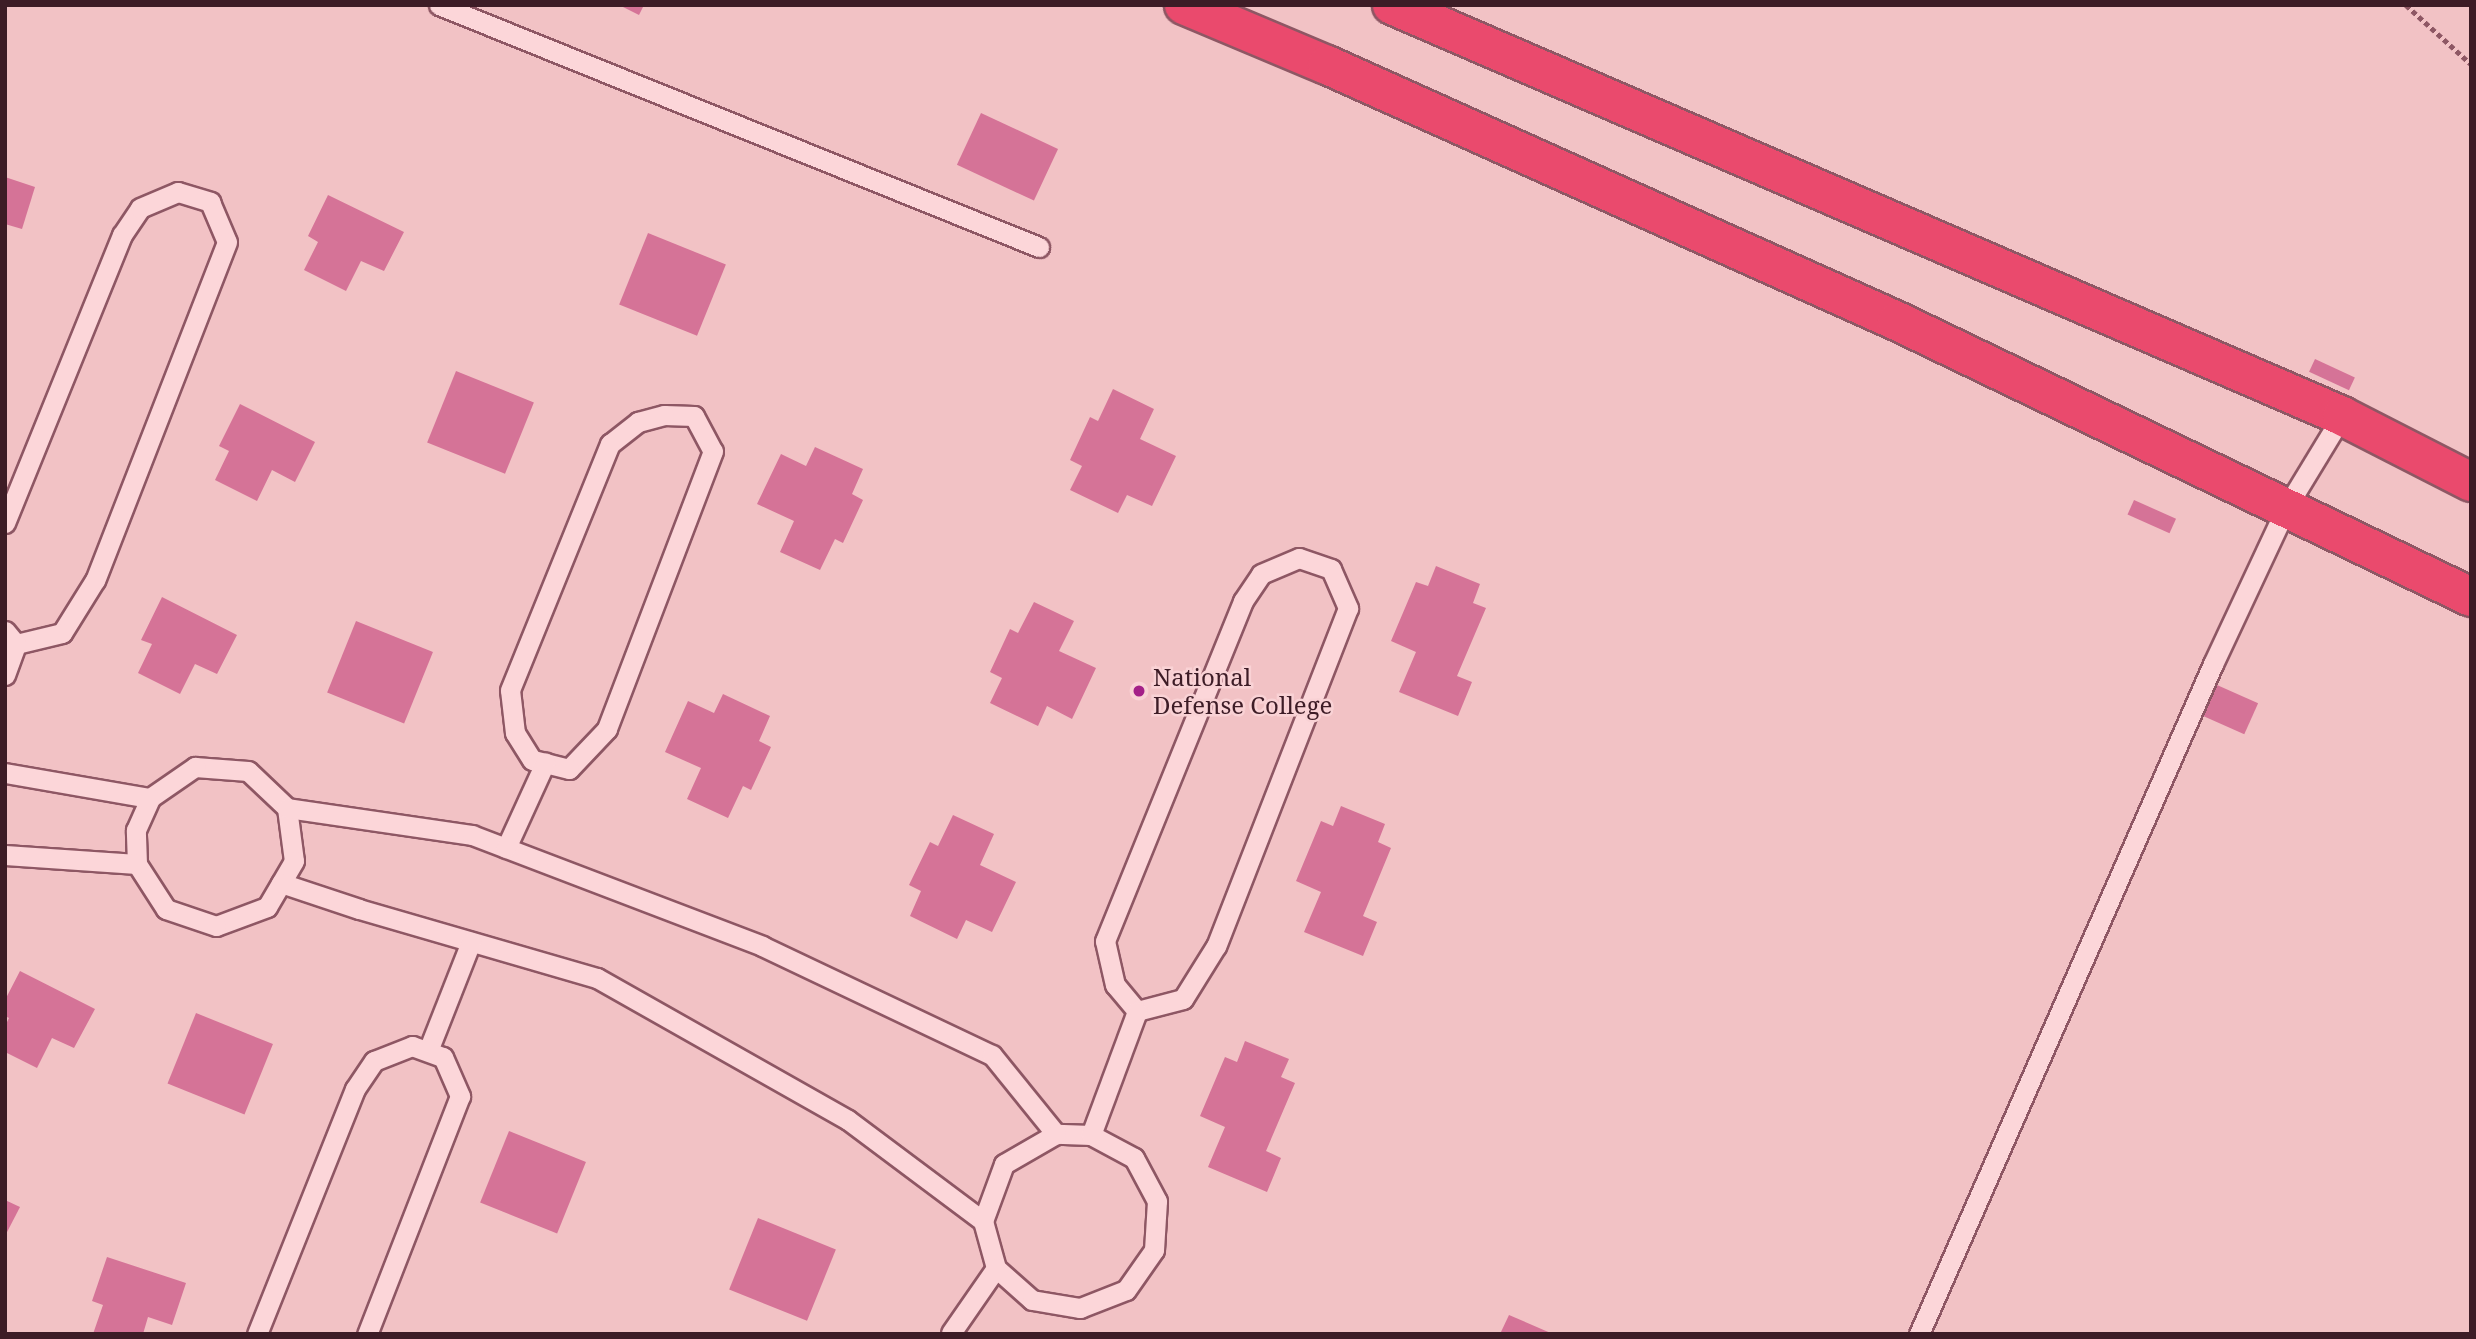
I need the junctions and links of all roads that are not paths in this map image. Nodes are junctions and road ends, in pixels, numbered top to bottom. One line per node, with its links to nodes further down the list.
1 (439, 5): 4 (lane)
2 (1184, 5): 7 (highway)
3 (1392, 5): 5 (highway)
4 (1039, 247)
5 (2342, 416): 6 (highway); 7 (lane)
6 (2471, 482)
7 (2286, 508): 9 (highway); 31 (lane)
8 (5, 523): 10 (lane)
9 (2471, 597)
10 (11, 638): 11 (lane)
11 (5, 675)
12 (545, 763): 12 (lane); 16 (lane)
13 (5, 773): 14 (lane)
14 (150, 798): 15 (lane); 18 (lane)
15 (287, 808): 16 (lane); 19 (lane)
16 (506, 848): 23 (lane)
17 (5, 855): 18 (lane)
18 (137, 864): 19 (lane)
19 (281, 883): 20 (lane)
20 (471, 942): 22 (lane); 25 (lane)
21 (1137, 1011): 21 (lane); 24 (lane)
22 (428, 1051): 28 (lane); 29 (lane)
23 (1056, 1134): 24 (lane); 25 (lane)
24 (1091, 1135): 26 (lane)
25 (983, 1221): 26 (lane)
26 (996, 1268): 27 (lane)
27 (952, 1333): 30 (lane)
28 (257, 1334)
29 (367, 1334)
30 (946, 1334)
31 (1919, 1334)

